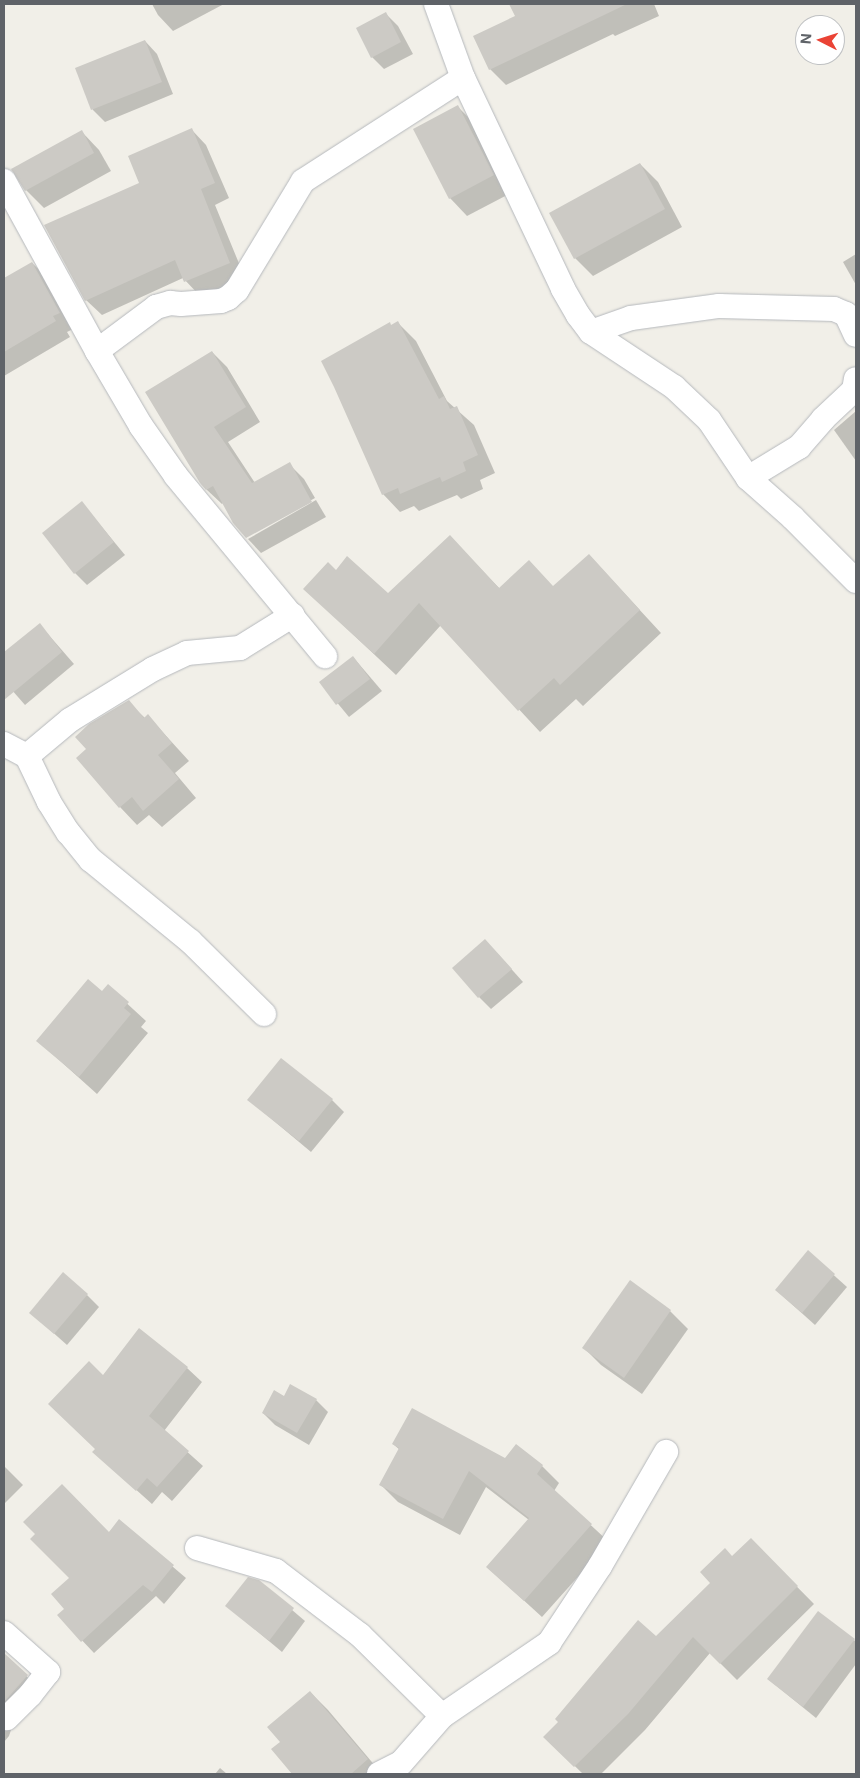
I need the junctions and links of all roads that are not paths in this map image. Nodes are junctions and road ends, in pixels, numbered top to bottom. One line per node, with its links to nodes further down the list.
1 (436, 4): 2 (street)
2 (463, 78): 4 (street); 6 (street)
3 (4, 182): 6 (street)
4 (591, 332): 5 (street); 8 (street)
5 (856, 335)
6 (97, 352): 10 (street)
7 (856, 380): 8 (street)
8 (748, 478): 9 (street)
9 (856, 581)
10 (293, 615): 11 (street); 13 (street)
11 (325, 656)
12 (4, 744): 13 (street)
13 (26, 756): 14 (street)
14 (264, 1014)
15 (666, 1452): 18 (street)
16 (197, 1548): 18 (street)
17 (4, 1633): 19 (street)
18 (442, 1716): 20 (street)
19 (7, 1718)
20 (379, 1774)

